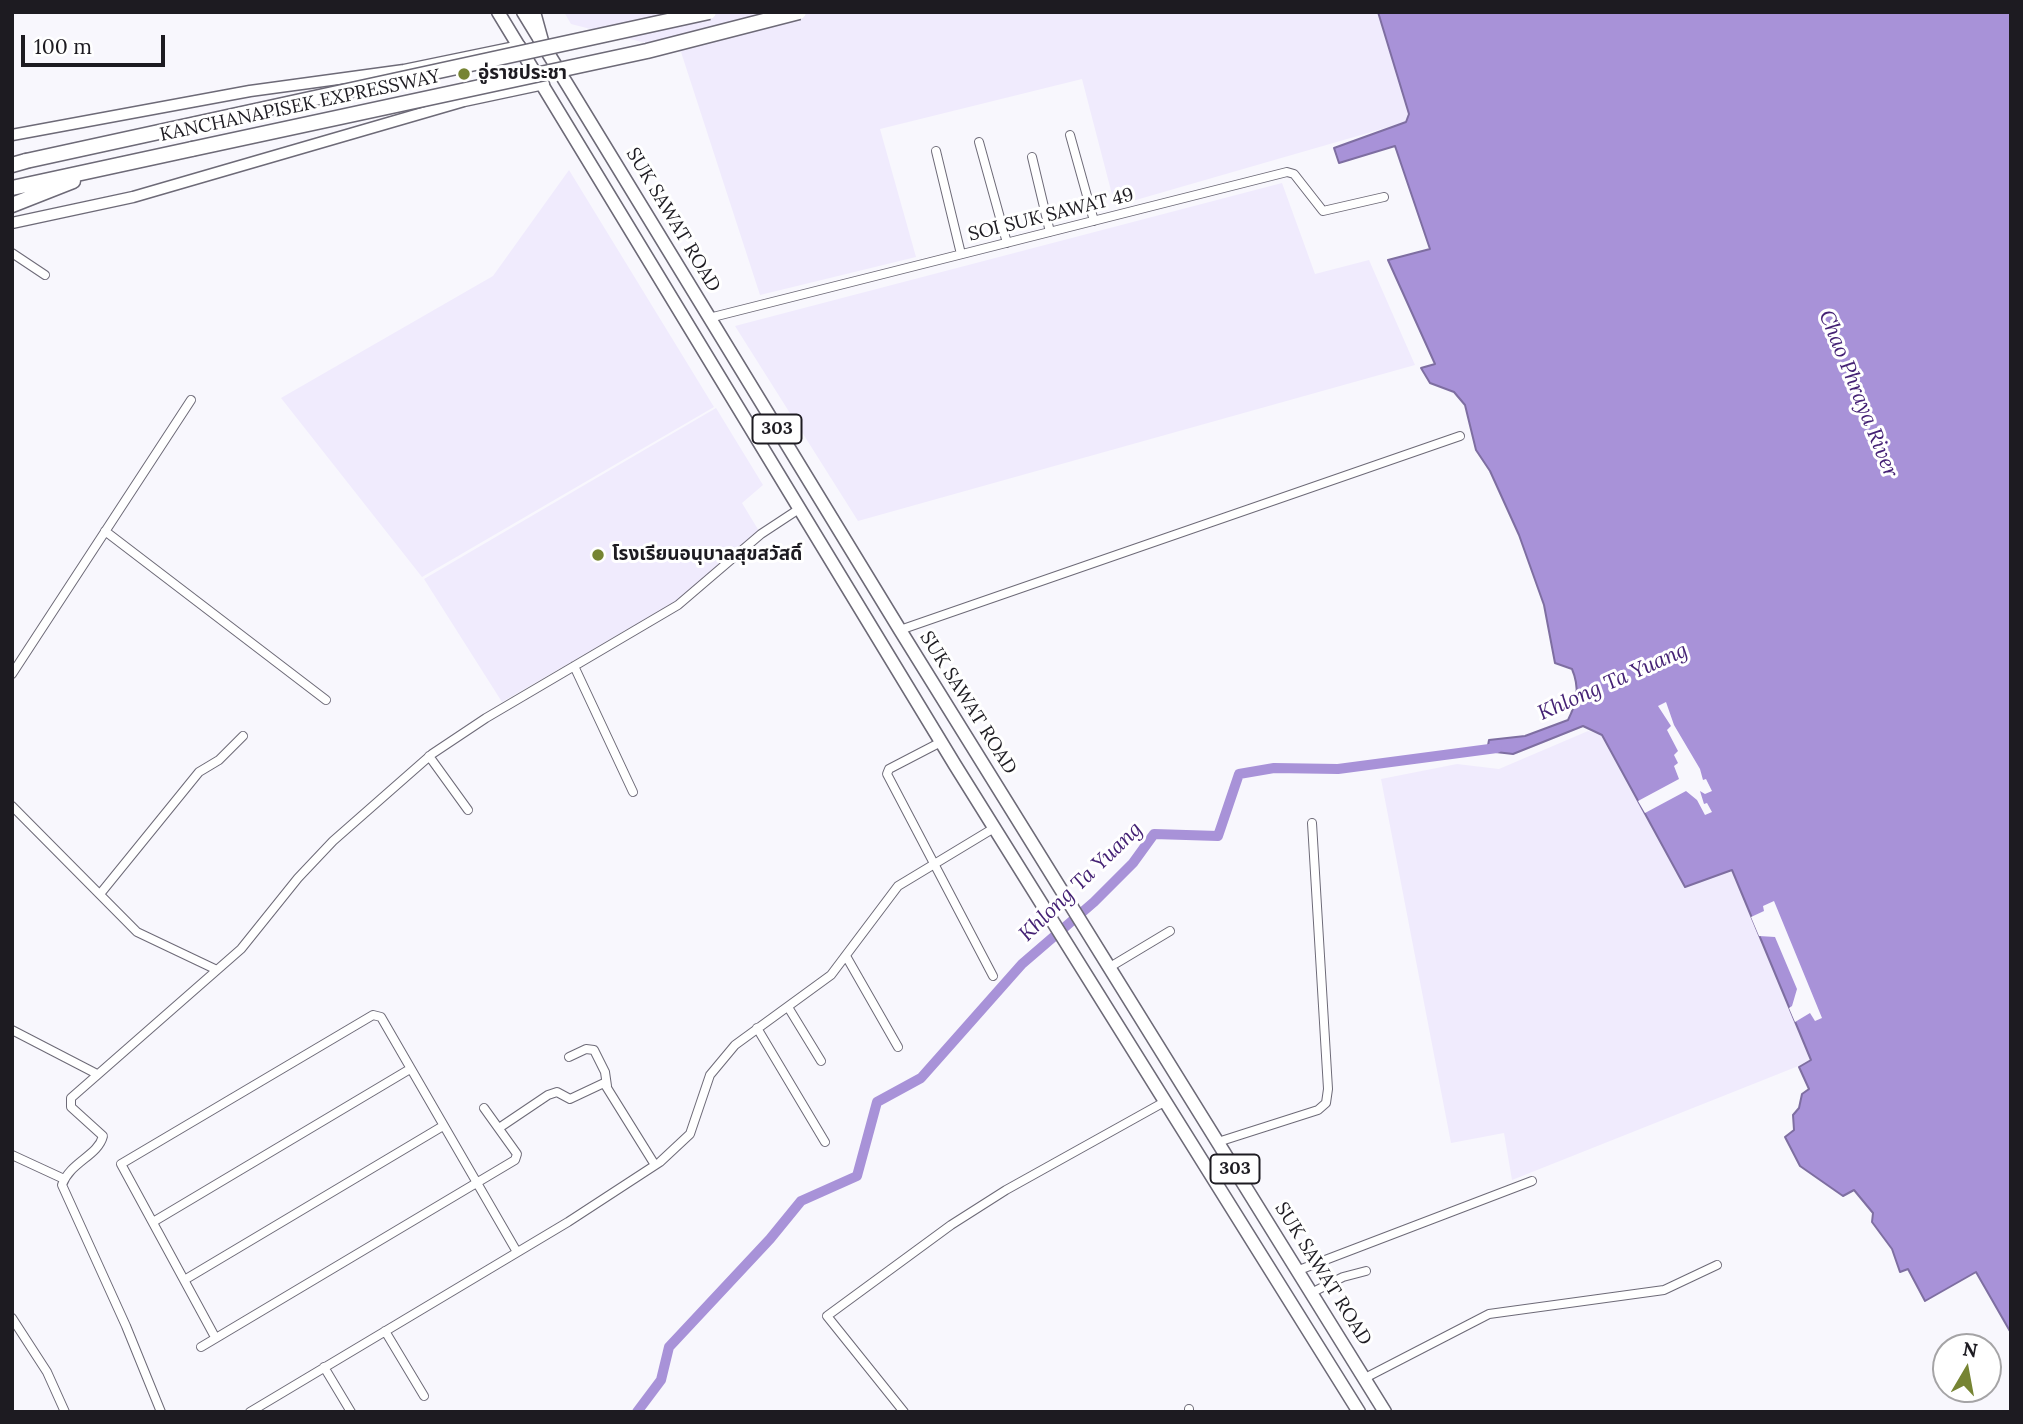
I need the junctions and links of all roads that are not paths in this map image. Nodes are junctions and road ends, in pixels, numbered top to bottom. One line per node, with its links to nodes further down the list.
1 (498, 12): 7 (main road, 303)
2 (523, 12): 6 (main road, SUK SAWAT ROAD / 303)
3 (533, 12): 6 (highway)
4 (709, 12): 14 (highway, KANCHANAPISEK EXPRESSWAY, bridge)
5 (799, 12): 15 (highway, KANCHANAPISEK EXPRESSWAY, bridge)
6 (541, 41): 7 (main road); 26 (main road, SUK SAWAT ROAD / 303)
7 (520, 46): 8 (main road, 303); 9 (main road)
8 (544, 84): 20 (main road); 29 (main road, 303)
9 (12, 135)
10 (1070, 135): 19 (street)
11 (979, 142): 22 (street)
12 (936, 151): 24 (street)
13 (1032, 157): 21 (street)
14 (17, 163)
15 (100, 169): 16 (highway, KANCHANAPISEK EXPRESSWAY); 18 (highway)
16 (12, 188)
17 (1384, 197): 19 (street, SOI SUK SAWAT 49)
18 (12, 205)
19 (1094, 221): 21 (street, SOI SUK SAWAT 49)
20 (12, 223)
21 (1050, 232): 22 (street, SOI SUK SAWAT 49)
22 (1007, 243): 24 (street, SOI SUK SAWAT 49)
23 (12, 253): 25 (street)
24 (961, 254): 26 (street, SOI SUK SAWAT 49)
25 (45, 275)
26 (709, 318): 31 (main road, SUK SAWAT ROAD / 303)
27 (191, 400): 30 (street)
28 (1460, 436): 31 (street)
29 (799, 509): 32 (street); 36 (main road, 303)
30 (105, 531): 33 (street); 34 (street)
31 (900, 630): 41 (main road, SUK SAWAT ROAD / 303)
32 (574, 666): 37 (street); 38 (street)
33 (12, 674)
34 (326, 700)
35 (243, 736): 45 (street)
36 (941, 742): 43 (main road, 303); 44 (street)
37 (429, 756): 40 (street); 49 (street)
38 (633, 792)
39 (12, 806): 45 (street)
40 (468, 810)
41 (1015, 815): 43 (main road); 48 (main road, SUK SAWAT ROAD / 303)
42 (1312, 823): 65 (street)
43 (994, 828): 44 (street); 60 (main road, 303)
44 (934, 864): 47 (street); 50 (street)
45 (100, 894): 49 (street)
46 (1170, 931): 48 (street)
47 (846, 956): 51 (street); 54 (street)
48 (1110, 967): 65 (main road, SUK SAWAT ROAD / 303)
49 (217, 970): 58 (street)
50 (993, 976)
51 (788, 1007): 52 (street); 56 (street)
52 (757, 1028): 64 (street); 67 (street)
53 (12, 1030): 58 (street)
54 (898, 1047)
55 (569, 1057): 59 (street)
56 (821, 1061)
57 (410, 1069): 62 (street); 71 (street); 71 (street)
58 (97, 1074): 68 (street)
59 (607, 1086): 63 (street); 67 (street)
60 (1166, 1101): 89 (street); 90 (main road, 303)
61 (484, 1108): 63 (street)
62 (443, 1126): 69 (street); 76 (street)
63 (499, 1128): 69 (street)
64 (825, 1142)
65 (1218, 1142): 74 (main road, SUK SAWAT ROAD / 303)
66 (12, 1155): 68 (street)
67 (655, 1165): 72 (street)
68 (64, 1179): 86 (street)
69 (477, 1181): 72 (street); 80 (street)
70 (1532, 1181): 74 (street)
71 (153, 1222): 76 (street)
72 (517, 1252): 79 (street)
73 (1717, 1265): 83 (street)
74 (1299, 1270): 77 (main road, SUK SAWAT ROAD / 303)
75 (1366, 1271): 77 (street)
76 (186, 1279): 80 (street)
77 (1313, 1292): 83 (main road, SUK SAWAT ROAD / 303)
78 (12, 1318): 85 (street)
79 (385, 1331): 82 (street); 84 (street)
80 (215, 1337): 81 (street)
81 (201, 1347)
82 (324, 1367): 87 (street); 88 (street)
83 (1364, 1378): 91 (main road, SUK SAWAT ROAD / 303)
84 (424, 1396)
85 (65, 1412)
86 (161, 1412)
87 (250, 1412)
88 (351, 1412)
89 (904, 1412)
90 (1359, 1412)
91 (1385, 1412)

